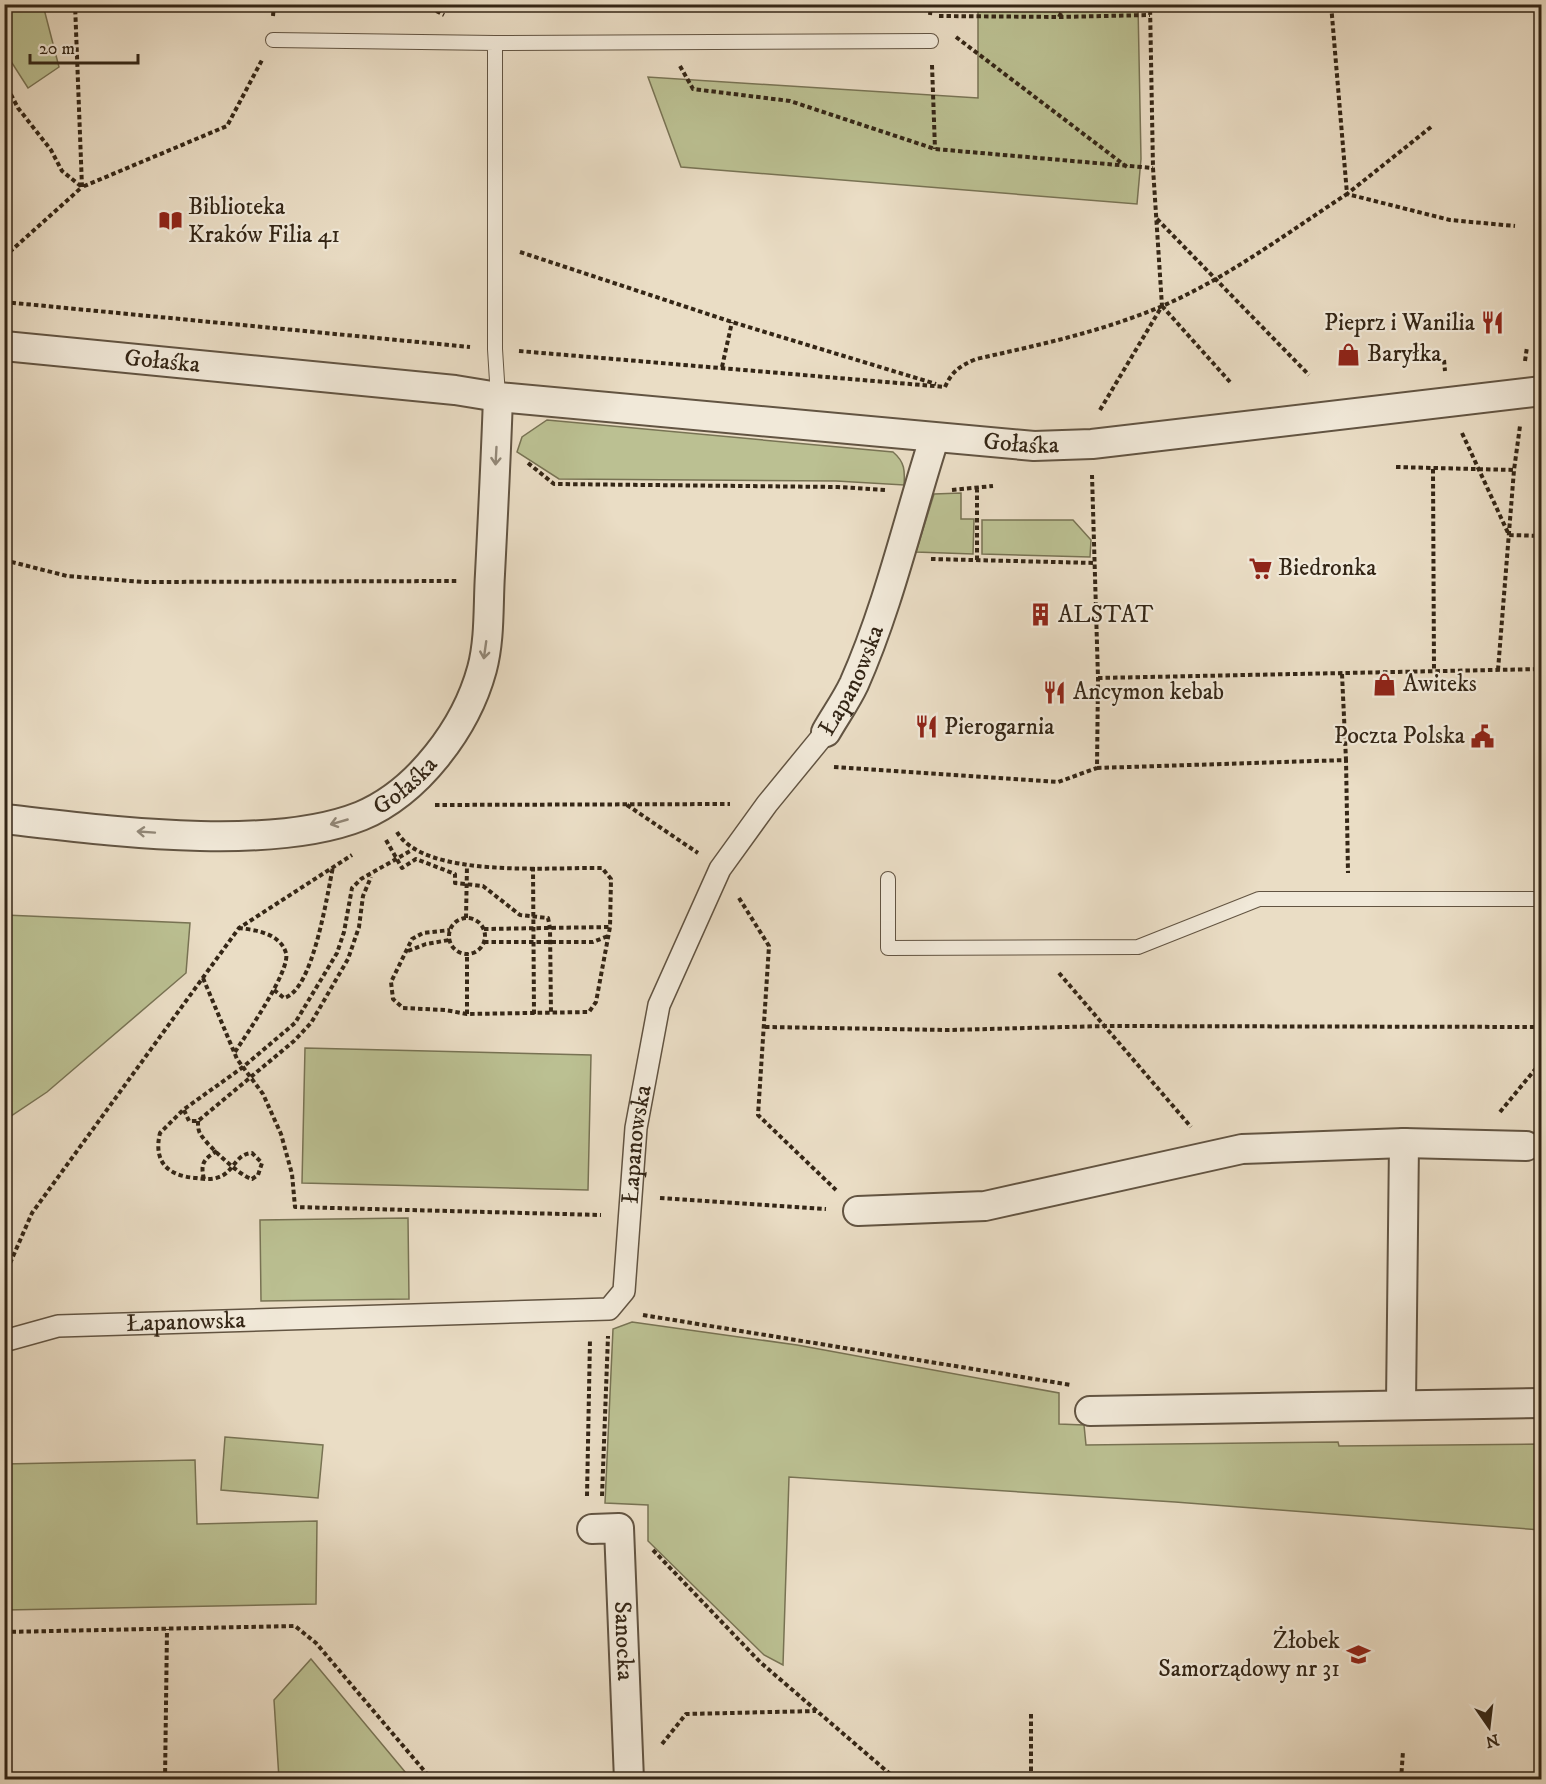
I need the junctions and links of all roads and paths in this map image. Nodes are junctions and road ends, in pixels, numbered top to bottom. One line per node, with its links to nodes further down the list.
1 (75, 4): 20 (path)
2 (931, 4): 7 (path)
3 (1066, 4): 8 (path)
4 (1150, 4): 6 (path)
5 (1331, 4): 21 (path)
6 (1150, 15): 8 (path); 19 (path)
7 (930, 16): 8 (path); 9 (path); 12 (path)
8 (1059, 17)
9 (939, 24)
10 (949, 31): 18 (path)
11 (273, 40): 14 (lane); 20 (path)
12 (931, 41): 13 (lane); 17 (path)
13 (666, 42): 14 (lane); 17 (path)
14 (495, 43): 24 (lane)
15 (4, 81): 20 (path)
16 (1431, 127): 21 (path)
17 (935, 149): 18 (path)
18 (1127, 167): 19 (path)
19 (1153, 168): 22 (path)
20 (82, 187): 25 (path)
21 (1347, 194): 23 (path); 26 (path)
22 (1156, 218): 26 (path); 28 (path)
23 (1515, 226)
24 (496, 244): 29 (path); 31 (lane)
25 (4, 257)
26 (1214, 279): 28 (path); 34 (path)
27 (4, 302): 31 (path)
28 (1162, 306): 35 (path); 36 (path); 43 (path)
29 (732, 322): 33 (path); 36 (path)
30 (4, 346): 38 (street, Gołaśka)
31 (495, 349): 33 (path); 38 (lane)
32 (1444, 360): 39 (path)
33 (722, 367): 36 (path)
34 (1309, 375)
35 (1230, 382)
36 (945, 387)
37 (1542, 391): 39 (street, Gołaśka)
38 (498, 397): 41 (street, Gołaśka); 42 (street, Gołaśka)
39 (1448, 401): 43 (street, Gołaśka); 46 (path)
40 (1521, 423): 47 (path)
41 (496, 438): 50 (path); 57 (street, Gołaśka, one-way to 57)
42 (934, 439): 43 (street, Gołaśka); 50 (street, Łapanowska)
43 (1092, 444): 56 (path)
44 (1396, 467): 45 (path)
45 (1433, 470): 46 (path); 60 (path)
46 (1479, 470): 47 (path); 51 (path)
47 (1514, 470): 51 (path)
48 (993, 486): 49 (path)
49 (977, 488): 50 (path); 55 (path)
50 (917, 493): 53 (street, Łapanowska)
51 (1509, 535): 52 (path); 59 (path)
52 (1542, 536)
53 (900, 558): 55 (path); 63 (street, Łapanowska)
54 (4, 560): 57 (path)
55 (977, 560): 56 (path)
56 (1095, 563): 62 (path)
57 (489, 581): 67 (street, Gołaśka, one-way to 67)
58 (1542, 669): 59 (path)
59 (1498, 670): 60 (path)
60 (1434, 671): 61 (path)
61 (1342, 674): 62 (path); 64 (path)
62 (1098, 678): 66 (path)
63 (826, 732): 68 (street, Łapanowska)
64 (1346, 760): 66 (path); 82 (path)
65 (836, 767): 66 (path)
66 (1097, 768)
67 (388, 800): 69 (path); 70 (street, Gołaśka, one-way to 70); 72 (path)
68 (767, 804): 69 (path); 77 (street, Łapanowska)
69 (627, 805): 77 (path)
70 (4, 819)
71 (383, 835): 73 (path)
72 (413, 849): 73 (path); 75 (path)
73 (397, 860): 78 (path); 81 (path)
74 (333, 866): 101 (path)
75 (467, 866): 76 (path); 81 (path)
76 (533, 867): 84 (path); 86 (path)
77 (720, 869): 106 (path); 119 (street, Łapanowska)
78 (371, 876): 109 (path); 110 (path)
79 (888, 879): 97 (lane)
80 (312, 880): 87 (path)
81 (467, 883): 84 (path); 85 (path)
82 (1348, 899): 83 (lane); 97 (lane)
83 (1542, 899)
84 (533, 916): 88 (path); 89 (path)
85 (466, 918): 90 (path); 91 (path)
86 (610, 927): 89 (path); 92 (path)
87 (239, 928): 100 (path); 101 (path)
88 (533, 928): 89 (path); 90 (path); 95 (path)
89 (550, 928): 96 (path)
90 (484, 929): 94 (path)
91 (450, 930): 93 (path); 98 (path)
92 (608, 936): 96 (path); 104 (path)
93 (450, 940): 98 (path); 99 (path)
94 (484, 942): 95 (path); 99 (path)
95 (533, 942): 96 (path); 103 (path)
96 (550, 942): 104 (path)
97 (1036, 947): 105 (path)
98 (407, 952): 102 (path)
99 (467, 953): 102 (path)
100 (203, 977): 108 (path); 121 (path)
101 (274, 990): 108 (path)
102 (467, 1014): 103 (path)
103 (534, 1014): 104 (path)
104 (551, 1014)
105 (1105, 1026): 106 (path); 107 (path); 116 (path)
106 (765, 1027): 120 (path)
107 (1542, 1027)
108 (235, 1053): 109 (path)
109 (243, 1067): 110 (path); 111 (path)
110 (250, 1075): 112 (path); 119 (path)
111 (183, 1110): 112 (path); 118 (path)
112 (198, 1121): 115 (path)
113 (1404, 1143): 114 (street); 116 (street); 125 (street)
114 (1526, 1146)
115 (217, 1151): 117 (path); 118 (path)
116 (1215, 1154): 120 (street)
117 (233, 1166): 117 (path); 118 (path)
118 (204, 1179)
119 (631, 1206): 120 (path); 122 (street, Łapanowska)
120 (858, 1211)
121 (4, 1277)
122 (600, 1310): 123 (street, Łapanowska); 126 (path); 127 (path); 127 (path)
123 (4, 1341)
124 (1542, 1402): 125 (street)
125 (1401, 1403): 126 (street)
126 (1090, 1411)
127 (589, 1517): 128 (street)
128 (620, 1546): 131 (path); 137 (street, Sanocka)
129 (167, 1629): 130 (path); 135 (path); 136 (path)
130 (4, 1632)
131 (816, 1711): 133 (path); 138 (path)
132 (1031, 1714): 139 (path)
133 (661, 1746)
134 (1403, 1751): 140 (path)
135 (165, 1779)
136 (432, 1779)
137 (629, 1779)
138 (897, 1779)
139 (1031, 1779)
140 (1401, 1779)

